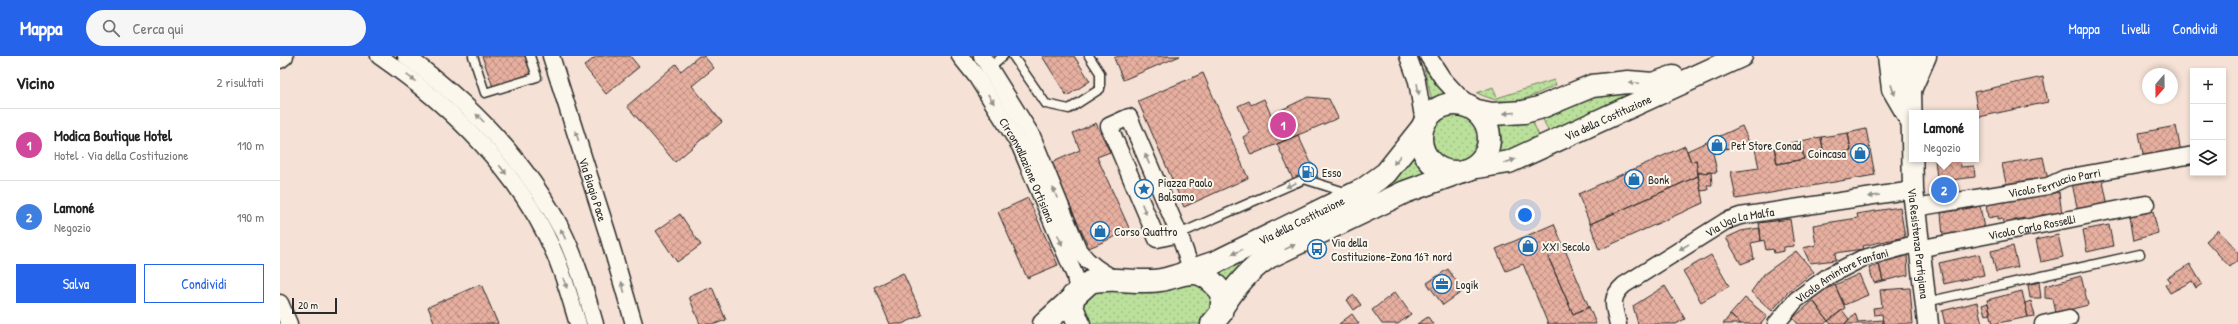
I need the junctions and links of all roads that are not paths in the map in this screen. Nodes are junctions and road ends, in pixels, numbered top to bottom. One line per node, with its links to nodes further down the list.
1 (285, 56): 18 (street)
2 (379, 56): 43 (street, one-way to 43)
3 (406, 56): 44 (street, one-way to 3)
4 (473, 56): 5 (lane)
5 (530, 56)
6 (551, 56): 45 (street, Via Biagio Pace, one-way to 6)
7 (960, 56): 20 (street, Circonvallazione Ortisiana)
8 (1003, 56): 19 (lane)
9 (1013, 56): 10 (lane)
10 (1089, 56)
11 (1408, 56): 25 (street, one-way to 25)
12 (1428, 56): 22 (street)
13 (1724, 56): 22 (main road, Via della Costituzione, one-way to 22)
14 (1741, 56): 28 (main road, Via della Costituzione, one-way to 14)
15 (1888, 56): 24 (street, one-way to 24)
16 (1905, 56): 21 (street)
17 (1926, 56): 21 (street)
18 (280, 60)
19 (986, 61): 20 (street); 36 (street, Circonvallazione Ortisiana, one-way to 19)
20 (976, 76): 37 (street, Circonvallazione Ortisiana, one-way to 37)
21 (1911, 90): 23 (street, Via Resistenza Partigiana)
22 (1473, 109): 25 (main road); 28 (main road)
23 (1910, 110)
24 (1909, 118)
25 (1422, 126): 28 (main road); 29 (main road, Via della Costituzione, one-way to 29)
26 (2190, 156): 30 (street, Vicolo Ferruccio Parri)
27 (1912, 162): 30 (street, Via Resistenza Partigiana)
28 (1467, 170): 40 (main road, Via della Costituzione, one-way to 28)
29 (1354, 195): 32 (lane, one-way to 32); 35 (main road, Via della Costituzione, one-way to 35)
30 (1914, 199): 33 (street, Via Resistenza Partigiana); 48 (street, Via Ugo La Malfa, one-way to 48)
31 (2146, 204): 33 (street, Vicolo Carlo Rosselli)
32 (1179, 234): 32 (street, one-way to 32); 35 (street)
33 (1918, 246): 39 (street, Via Resistenza Partigiana); 49 (street, Vicolo Amintore Fanfani)
34 (2140, 254): 39 (lane)
35 (1188, 272): 36 (main road, Via della Costituzione); 40 (main road)
36 (1115, 279): 37 (main road, Via della Costituzione)
37 (1076, 294): 46 (main road); 47 (main road)
38 (280, 303): 42 (street)
39 (1925, 303): 50 (street, Via Resistenza Partigiana)
40 (1220, 318)
41 (2069, 318): 51 (street)
42 (289, 324)
43 (578, 324)
44 (595, 324)
45 (634, 324)
46 (1044, 324)
47 (1079, 324)
48 (1618, 324)
49 (1776, 324)
50 (1928, 324)
51 (2043, 324)

